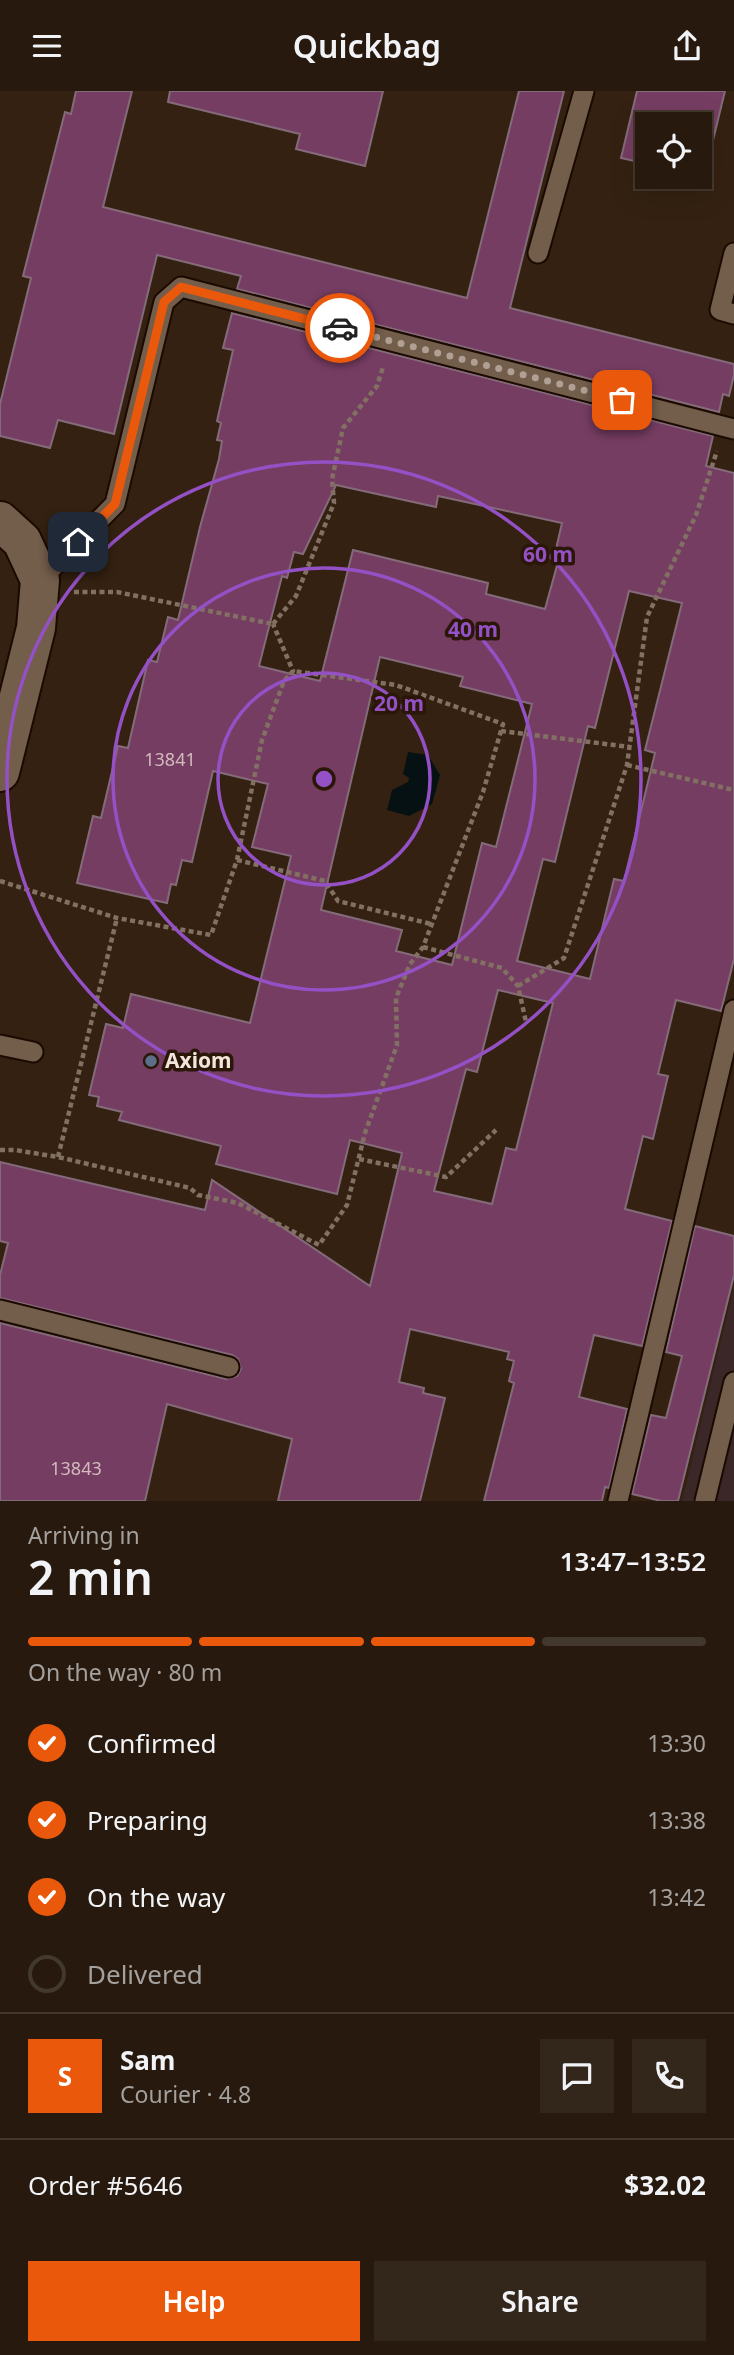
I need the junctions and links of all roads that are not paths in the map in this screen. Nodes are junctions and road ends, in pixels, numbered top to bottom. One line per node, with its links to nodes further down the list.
1 (584, 91): 2 (lane)
2 (538, 253)
3 (734, 253): 4 (lane)
4 (734, 314)
5 (729, 428): 7 (lane)
6 (0, 521): 7 (street)
7 (39, 586): 8 (street)
8 (0, 772)
9 (734, 1010): 15 (lane)
10 (0, 1045): 11 (lane)
11 (33, 1052)
12 (0, 1310): 13 (lane)
13 (229, 1367)
14 (734, 1382): 16 (lane)
15 (618, 1501)
16 (705, 1501)

